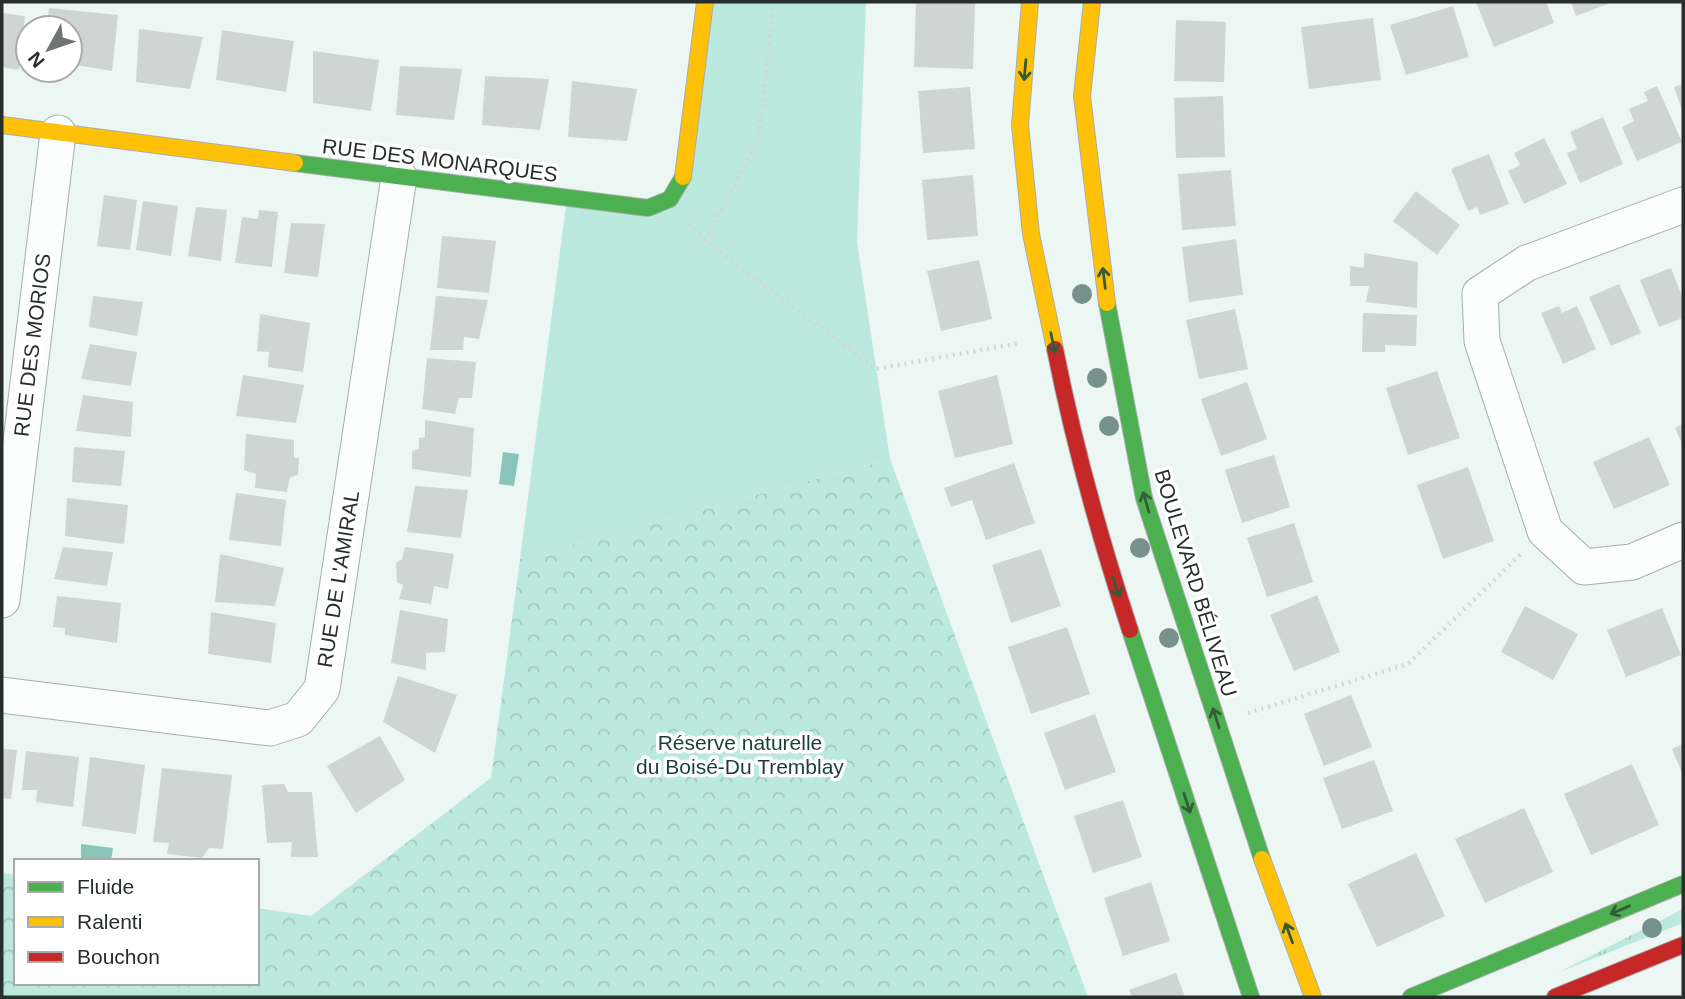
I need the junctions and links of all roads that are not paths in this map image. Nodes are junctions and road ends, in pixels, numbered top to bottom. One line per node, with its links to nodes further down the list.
1 (705, 2): 6 (street, RUE DES MONARQUES)
2 (1030, 2): 13 (street, one-way to 13)
3 (1092, 2): 14 (street, BOULEVARD BÉLIVEAU, one-way to 3)
4 (2, 125): 5 (street, RUE DES MONARQUES)
5 (58, 133): 6 (street, RUE DES MONARQUES); 9 (street, RUE DES MORIOS)
6 (399, 177): 10 (street, RUE DE L'AMIRAL)
7 (1683, 205): 8 (street)
8 (1683, 540)
9 (2, 600)
10 (2, 695)
11 (1683, 884): 15 (street, one-way to 15)
12 (1683, 944): 16 (street)
13 (1251, 997)
14 (1313, 997)
15 (1411, 997)
16 (1555, 997)

